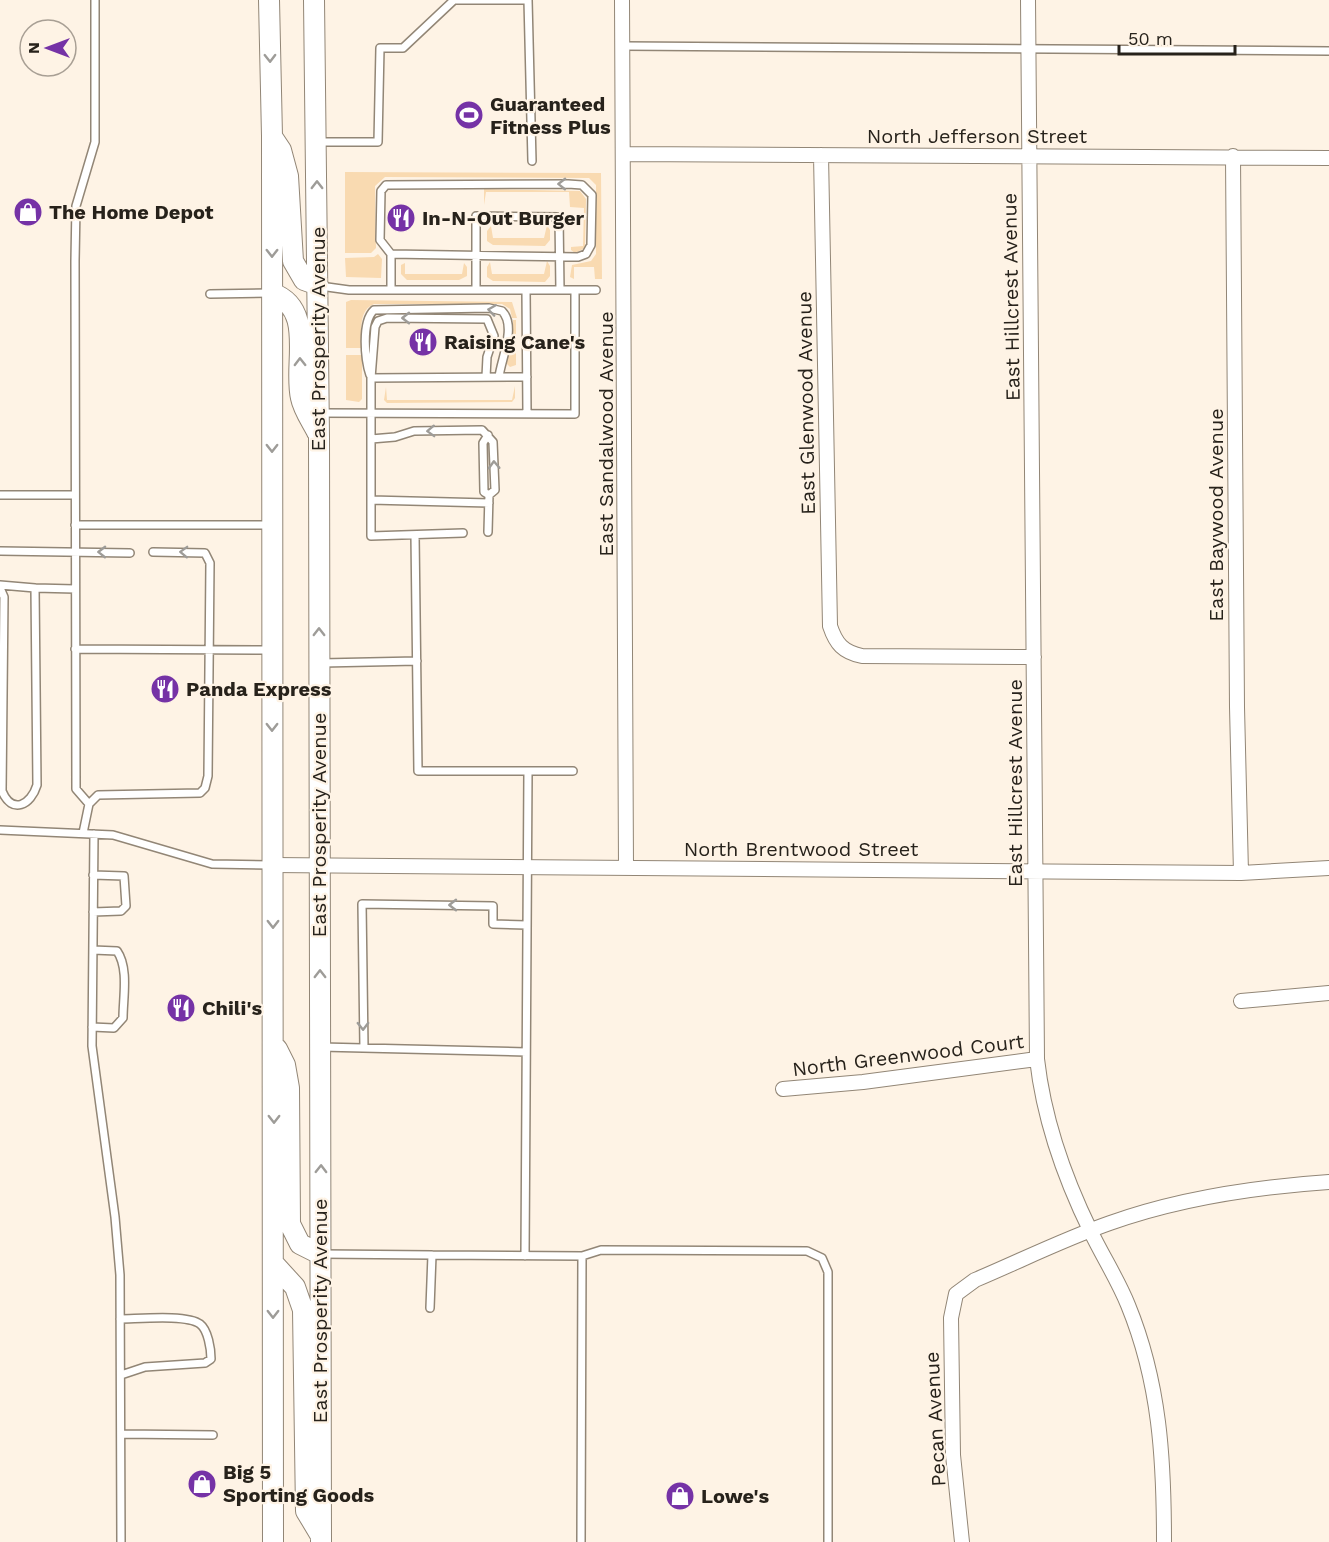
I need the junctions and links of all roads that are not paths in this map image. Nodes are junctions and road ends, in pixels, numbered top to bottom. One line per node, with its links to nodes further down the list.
1 (95, 0): 40 (lane)
2 (269, 0): 10 (main road, one-way to 10)
3 (314, 0): 11 (main road, East Prosperity Avenue)
4 (528, 0): 11 (lane); 17 (lane)
5 (622, 0): 7 (street, East Sandalwood Avenue)
6 (1028, 0): 8 (street, East Hillcrest Avenue)
7 (624, 45): 8 (lane); 12 (street, East Sandalwood Avenue)
8 (1028, 49): 9 (lane); 14 (street, East Hillcrest Avenue)
9 (1329, 51)
10 (272, 136): 21 (main road); 28 (main road, one-way to 28)
11 (317, 142): 21 (main road, East Prosperity Avenue, one-way to 11)
12 (624, 154): 13 (street, North Jefferson Street); 70 (street, East Sandalwood Avenue)
13 (821, 155): 14 (street, North Jefferson Street); 58 (street, East Glenwood Avenue)
14 (1029, 156): 15 (street, North Jefferson Street); 58 (street, East Hillcrest Avenue)
15 (1233, 156): 16 (street, North Jefferson Street); 73 (street, East Baywood Avenue)
16 (1329, 158)
17 (532, 161)
18 (391, 254): 19 (lane); 20 (lane, one-way to 18); 22 (lane)
19 (477, 255): 20 (lane); 20 (lane); 23 (lane)
20 (560, 255): 25 (lane)
21 (318, 285): 22 (lane); 34 (main road, East Prosperity Avenue)
22 (391, 289): 23 (lane)
23 (476, 290): 24 (lane)
24 (526, 290): 25 (lane); 32 (lane)
25 (560, 290): 26 (lane)
26 (575, 290): 27 (lane); 36 (lane)
27 (596, 290)
28 (272, 293): 29 (lane); 37 (main road, one-way to 28); 44 (main road, one-way to 44)
29 (210, 294)
30 (486, 377): 31 (lane); 33 (lane); 33 (lane, one-way to 33)
31 (499, 377): 32 (lane); 33 (lane, one-way to 33)
32 (527, 377): 36 (lane)
33 (371, 378): 35 (lane)
34 (319, 413): 35 (lane); 37 (main road, East Prosperity Avenue)
35 (371, 413): 36 (lane); 38 (lane)
36 (527, 413)
37 (319, 437): 60 (main road, East Prosperity Avenue, one-way to 37)
38 (371, 439): 41 (lane, one-way to 38); 42 (lane)
39 (0, 495): 40 (lane)
40 (75, 495): 43 (lane)
41 (489, 499): 42 (lane); 45 (lane)
42 (371, 500): 47 (lane)
43 (75, 525): 44 (lane); 49 (lane)
44 (272, 525): 57 (main road)
45 (488, 532)
46 (463, 533): 47 (lane)
47 (415, 535): 59 (lane)
48 (0, 551): 49 (lane)
49 (75, 552): 51 (lane, one-way to 49); 54 (lane)
50 (153, 552): 56 (lane, one-way to 50)
51 (130, 553)
52 (0, 587): 53 (lane); 53 (lane)
53 (35, 588): 54 (lane)
54 (75, 589): 55 (lane)
55 (75, 649): 56 (lane); 63 (lane)
56 (209, 650): 57 (lane); 63 (lane)
57 (272, 650): 67 (main road, one-way to 67)
58 (1034, 657): 72 (street, East Hillcrest Avenue)
59 (417, 661): 60 (lane); 61 (lane)
60 (319, 663): 68 (main road, East Prosperity Avenue)
61 (528, 771): 62 (lane); 69 (lane)
62 (573, 771)
63 (89, 804): 65 (lane)
64 (0, 830): 65 (lane)
65 (83, 833): 66 (lane)
66 (94, 834): 67 (lane); 74 (lane)
67 (272, 865): 68 (street, North Brentwood Street); 81 (main road, one-way to 81)
68 (319, 866): 69 (street, North Brentwood Street); 82 (main road, East Prosperity Avenue, one-way to 68)
69 (526, 867): 70 (street, North Brentwood Street); 76 (lane)
70 (626, 868): 72 (street, North Brentwood Street)
71 (1329, 868): 73 (street, North Brentwood Street)
72 (1036, 870): 73 (street, North Brentwood Street); 85 (street, East Hillcrest Avenue)
73 (1241, 873)
74 (93, 875): 75 (lane); 75 (lane)
75 (93, 912): 77 (lane)
76 (526, 925): 83 (lane, one-way to 83); 84 (lane)
77 (93, 950): 80 (lane); 80 (lane)
78 (1329, 993): 79 (street)
79 (1241, 1001)
80 (92, 1028): 95 (lane)
81 (273, 1041): 89 (main road); 93 (main road, one-way to 93)
82 (320, 1047): 83 (lane); 89 (main road, East Prosperity Avenue, one-way to 82)
83 (363, 1048): 84 (lane)
84 (526, 1052): 91 (lane)
85 (1037, 1059): 86 (street, North Greenwood Court); 88 (street, East Hillcrest Avenue)
86 (783, 1089)
87 (1329, 1182): 88 (street)
88 (1090, 1231): 104 (street, Pecan Avenue); 105 (street, East Hillcrest Avenue)
89 (320, 1254): 90 (lane); 99 (main road, East Prosperity Avenue)
90 (432, 1255): 91 (lane); 94 (lane)
91 (525, 1256): 92 (lane)
92 (582, 1256): 102 (lane); 103 (lane)
93 (274, 1264): 99 (main road); 101 (main road, one-way to 101)
94 (430, 1308)
95 (120, 1319): 96 (lane); 96 (lane)
96 (121, 1375): 97 (lane)
97 (121, 1434): 98 (lane); 100 (lane)
98 (213, 1435)
99 (321, 1539)
100 (121, 1542)
101 (273, 1542)
102 (581, 1542)
103 (828, 1542)
104 (962, 1542)
105 (1164, 1542)

